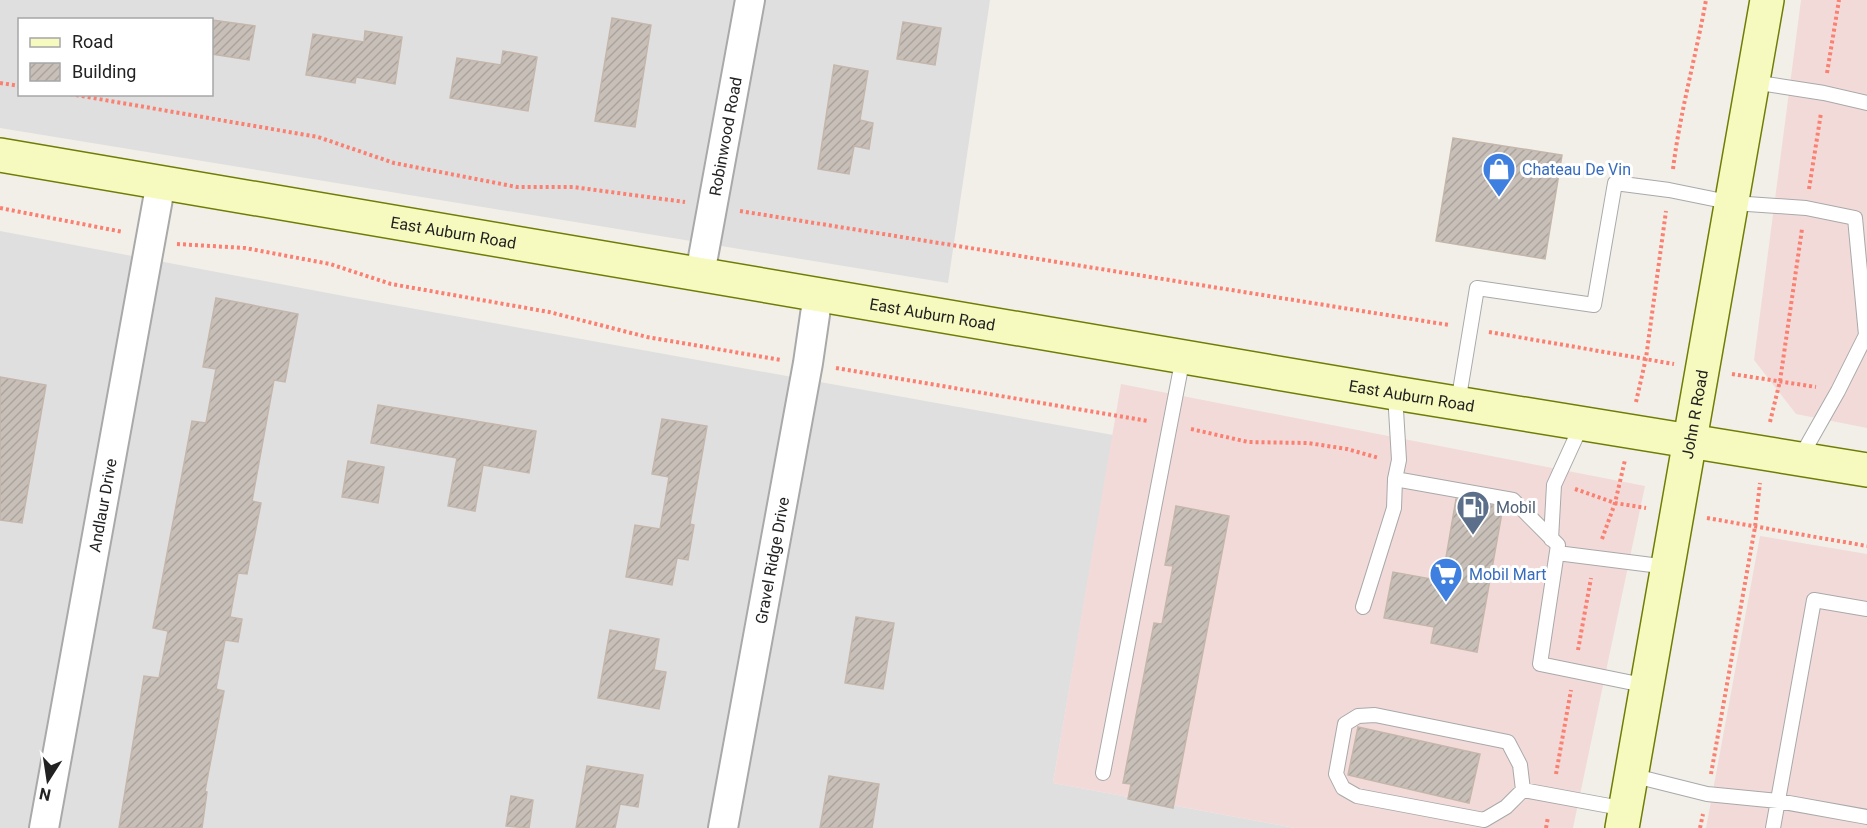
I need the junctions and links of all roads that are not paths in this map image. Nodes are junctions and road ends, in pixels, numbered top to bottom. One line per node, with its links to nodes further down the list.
1 (750, 0): 8 (street, Robinwood Road)
2 (1767, 0): 3 (main road, John R Road)
3 (1753, 82): 4 (lane); 7 (main road, John R Road)
4 (1867, 103)
5 (0, 155): 6 (main road, East Auburn Road)
6 (161, 182): 8 (main road, East Auburn Road); 31 (street, Andlaur Drive)
7 (1732, 203): 10 (lane); 13 (lane); 15 (main road, John R Road)
8 (700, 274): 9 (main road, East Auburn Road)
9 (818, 294): 11 (main road, East Auburn Road); 32 (street, Gravel Ridge Drive)
10 (1866, 335): 16 (lane)
11 (1184, 357): 12 (main road, East Auburn Road); 25 (lane)
12 (1395, 393): 13 (main road, East Auburn Road); 18 (lane)
13 (1458, 403): 14 (main road, East Auburn Road)
14 (1582, 423): 15 (main road, East Auburn Road); 19 (lane)
15 (1691, 441): 16 (main road, East Auburn Road); 21 (main road, John R Road)
16 (1800, 458): 17 (main road, East Auburn Road)
17 (1867, 470)
18 (1395, 479): 19 (lane); 22 (lane)
19 (1551, 539): 20 (lane)
20 (1557, 553): 21 (lane); 24 (lane)
21 (1669, 567): 24 (main road, John R Road)
22 (1363, 607)
23 (1867, 609): 28 (lane)
24 (1648, 686): 26 (main road, John R Road)
25 (1103, 773)
26 (1631, 775): 28 (lane); 30 (main road, John R Road)
27 (1523, 790): 27 (lane); 30 (lane)
28 (1778, 801): 29 (lane); 33 (lane)
29 (1867, 817)
30 (1624, 818)
31 (44, 828)
32 (723, 828)
33 (1773, 828)

